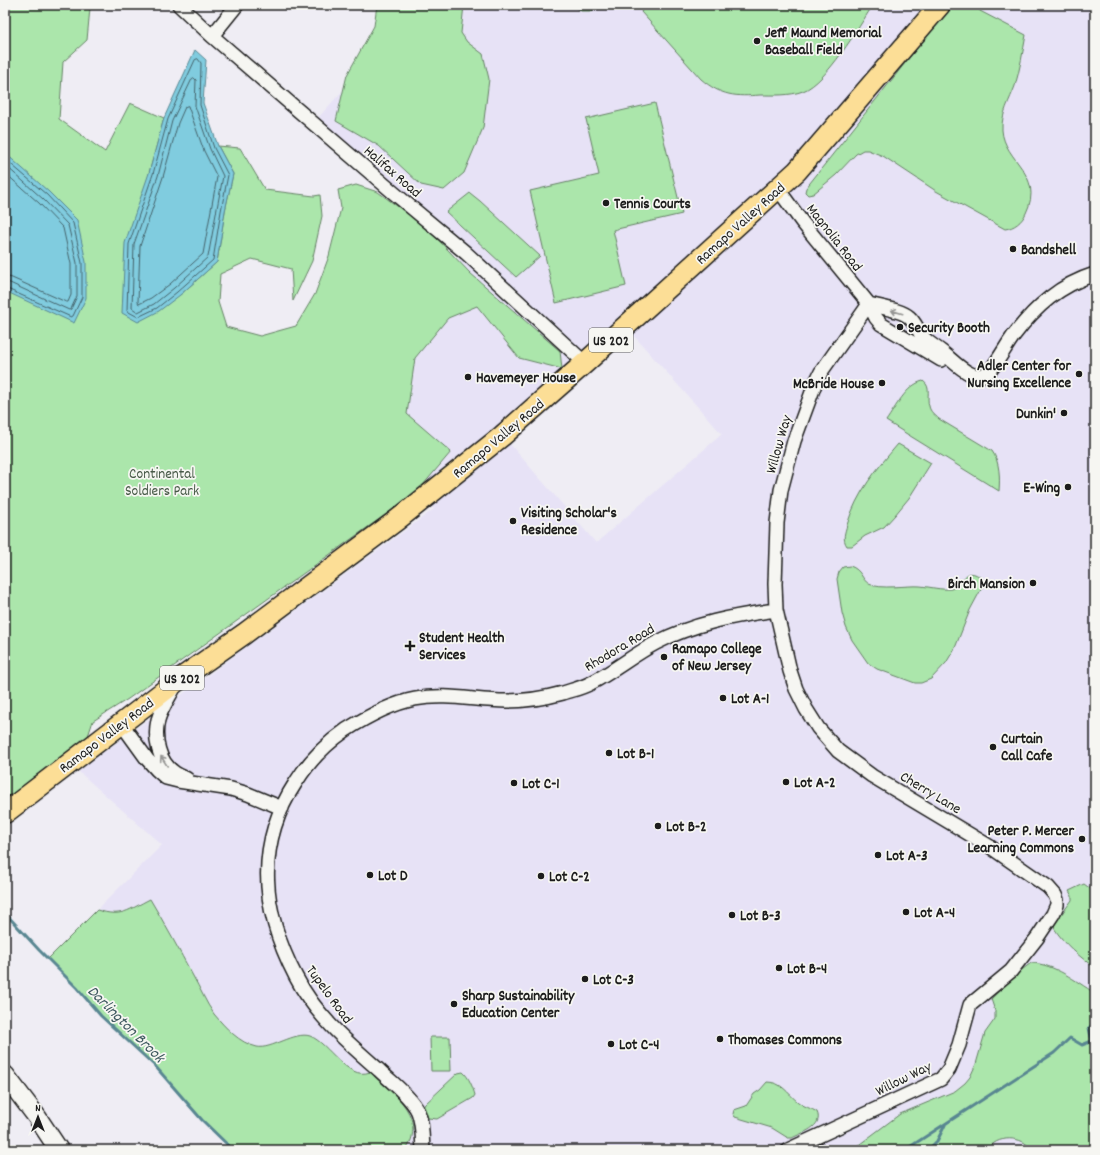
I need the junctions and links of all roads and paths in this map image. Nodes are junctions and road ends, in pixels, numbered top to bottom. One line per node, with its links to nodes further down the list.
1 (179, 5): 4 (street, Halifax Road)
2 (237, 5): 4 (street)
3 (940, 5): 5 (main road, Ramapo Valley Road / US 202)
4 (212, 36): 8 (street, Halifax Road)
5 (778, 189): 7 (street, Magnolia Road); 8 (main road, Ramapo Valley Road / US 202)
6 (1095, 274): 9 (street)
7 (869, 304): 9 (street, Magnolia Road); 9 (street, one-way to 7); 10 (street, Willow Way)
8 (585, 363): 11 (main road, Ramapo Valley Road / US 202)
9 (956, 365)
10 (776, 610): 12 (street, Rhodora Road); 17 (street, Cherry Lane)
11 (177, 681): 13 (main road, Ramapo Valley Road / US 202); 14 (street, one-way to 11)
12 (477, 699): 15 (street, Tupelo Road)
13 (121, 723): 14 (street); 16 (main road, Ramapo Valley Road / US 202)
14 (196, 783): 15 (street)
15 (282, 808): 20 (street, Tupelo Road)
16 (5, 812)
17 (987, 991): 21 (street, Willow Way)
18 (5, 1075): 19 (main road)
19 (59, 1150)
20 (423, 1150)
21 (788, 1150)

